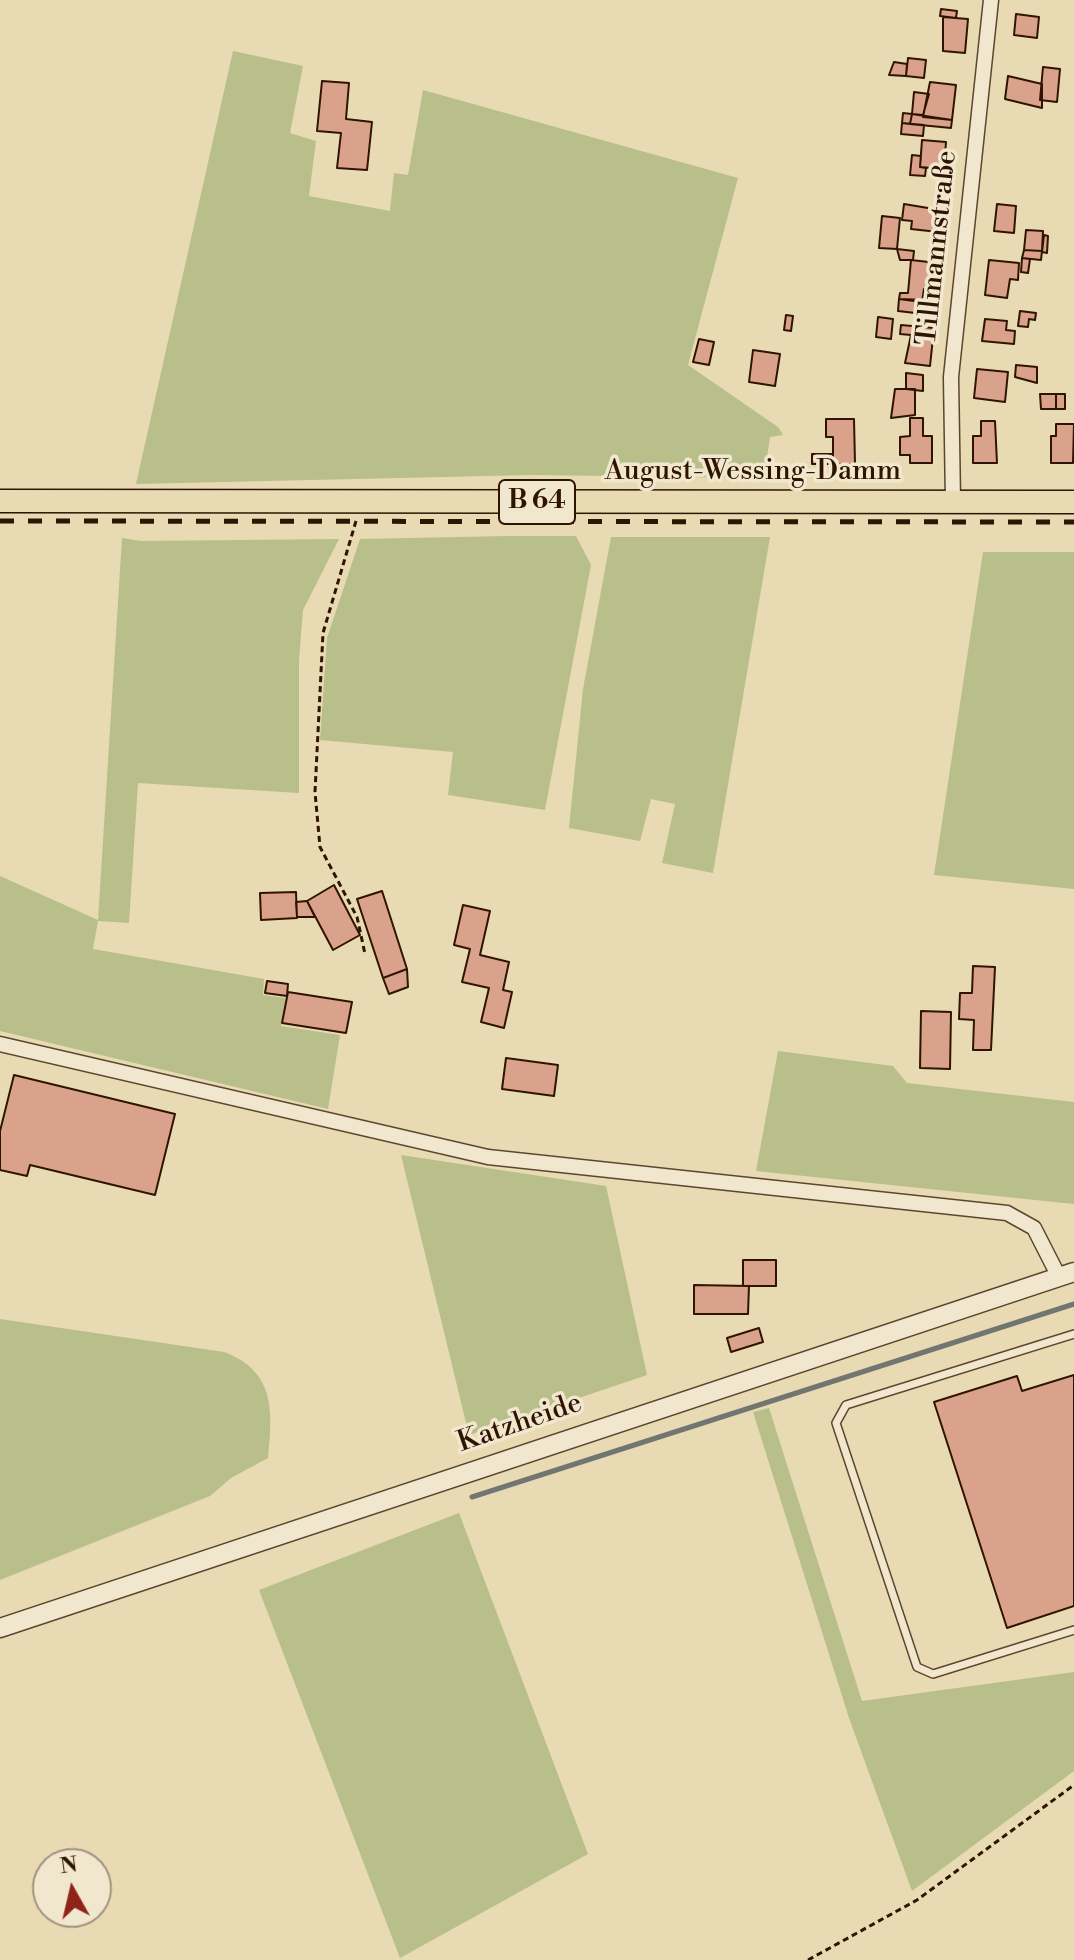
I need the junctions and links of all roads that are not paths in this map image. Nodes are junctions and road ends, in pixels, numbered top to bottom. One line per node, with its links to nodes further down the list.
1 (991, 0): 3 (street, Tillmannstraße)
2 (0, 501): 3 (main road, August-Wessing-Damm / B 64)
3 (953, 502): 4 (main road, August-Wessing-Damm / B 64)
4 (1074, 502)
5 (0, 1044): 6 (street, Katzheide)
6 (1066, 1275): 8 (street, Katzheide)
7 (1074, 1334): 9 (lane)
8 (0, 1628)
9 (1074, 1630)

